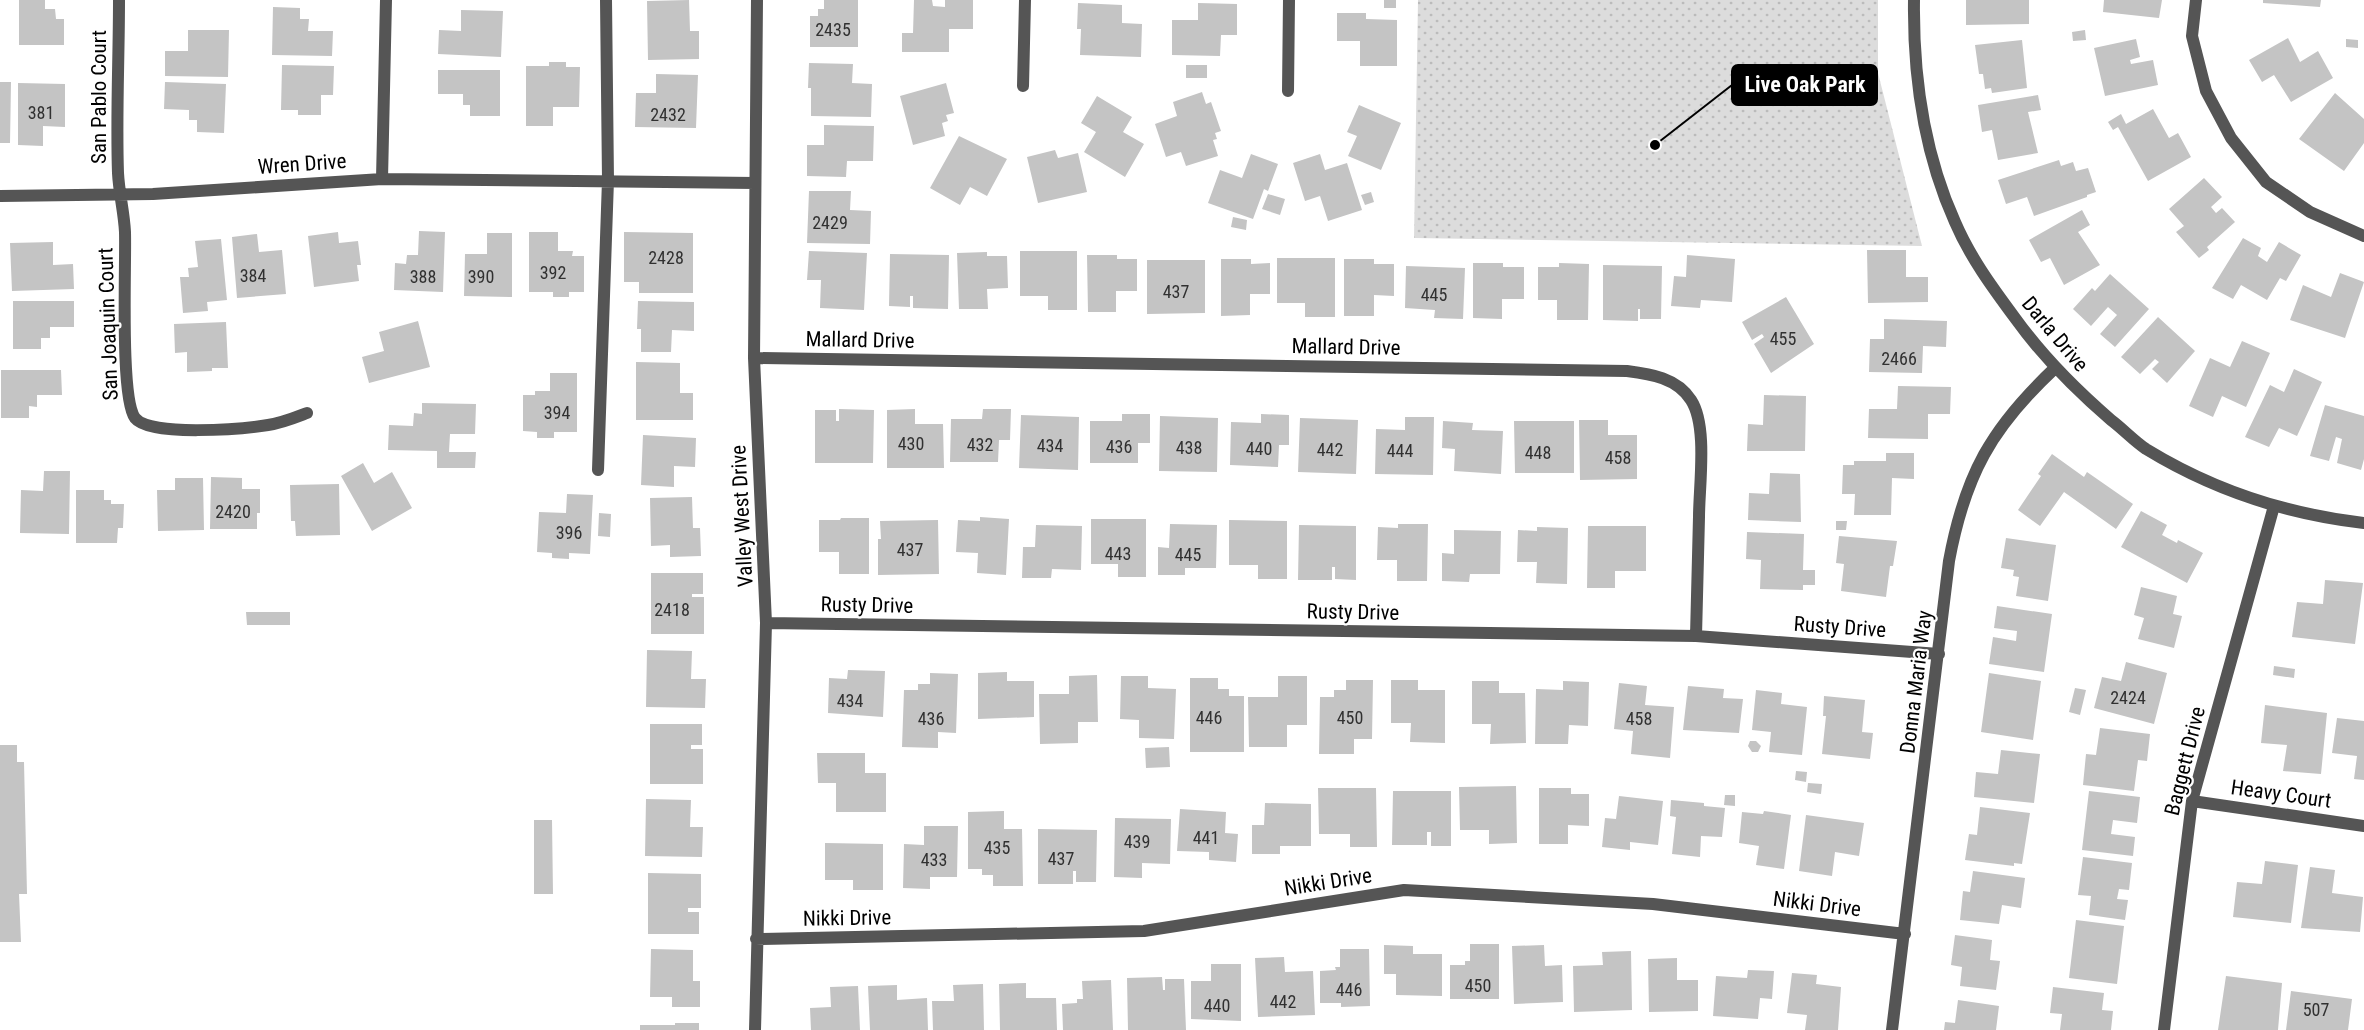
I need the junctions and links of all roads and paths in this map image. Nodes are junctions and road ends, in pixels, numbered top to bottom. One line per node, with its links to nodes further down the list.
1 (120, 0): 14 (street, San Pablo Court)
2 (386, 0): 11 (street)
3 (606, 0): 12 (street)
4 (757, 0): 13 (street, Valley West Drive)
5 (1024, 0): 9 (street)
6 (1289, 0): 10 (street)
7 (1914, 0): 18 (street, Darla Drive)
8 (2196, 0): 16 (street)
9 (1023, 86)
10 (1288, 91)
11 (382, 179): 12 (street, Wren Drive); 14 (street, Wren Drive)
12 (608, 180): 13 (street, Wren Drive); 20 (street)
13 (755, 183): 17 (street, Valley West Drive)
14 (120, 195): 15 (street, Wren Drive); 19 (street, San Joaquin Court)
15 (0, 196)
16 (2364, 236)
17 (754, 358): 23 (street, Valley West Drive); 24 (street, Mallard Drive)
18 (2055, 368): 21 (street, Darla Drive); 25 (street, Donna Maria Way)
19 (307, 413)
20 (598, 470)
21 (2274, 506): 22 (street, Darla Drive); 26 (street, Baggett Drive)
22 (2364, 523)
23 (766, 623): 24 (street, Rusty Drive); 29 (street, Valley West Drive)
24 (1696, 636): 25 (street, Rusty Drive)
25 (1939, 654): 28 (street, Donna Maria Way)
26 (2192, 801): 27 (street, Heavy Court); 32 (street, Baggett Drive)
27 (2364, 826)
28 (1905, 934): 29 (street, Nikki Drive); 31 (street, Donna Maria Way)
29 (756, 939): 30 (street, Valley West Drive)
30 (754, 1030)
31 (1892, 1030)
32 (2164, 1030)

